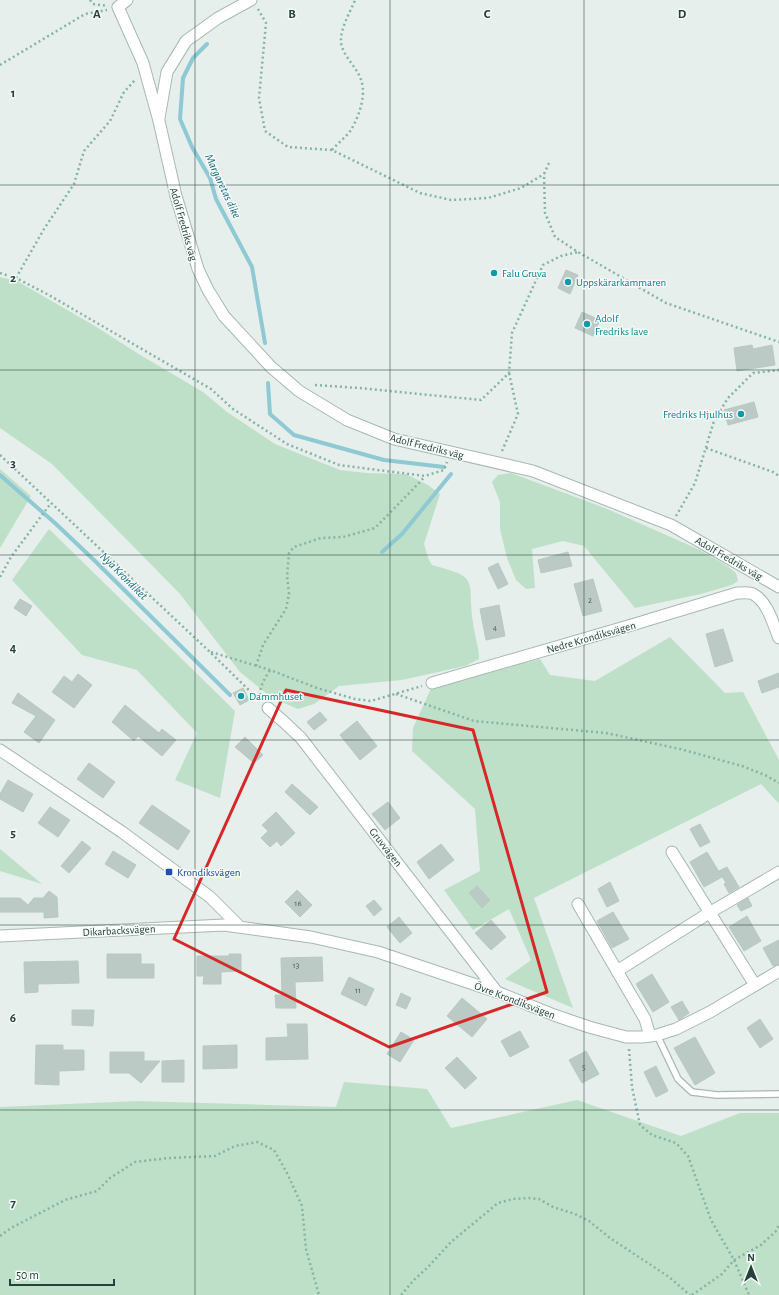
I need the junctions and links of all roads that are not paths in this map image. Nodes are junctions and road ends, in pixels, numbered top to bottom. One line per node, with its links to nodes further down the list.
1 (127, 0): 3 (street, Adolf Fredriks väg)
2 (253, 3): 3 (street)
3 (159, 121): 4 (street, Adolf Fredriks väg)
4 (779, 587)
5 (779, 638): 6 (street, Nedre Krondiksvägen)
6 (432, 683)
7 (268, 708): 18 (street, Gruvvägen)
8 (0, 750): 13 (street)
9 (672, 852): 12 (street)
10 (779, 872): 12 (street)
11 (578, 904): 15 (street)
12 (709, 913): 15 (street); 17 (street)
13 (239, 926): 14 (street, Dikarbacksvägen); 18 (street, Övre Krondiksvägen)
14 (0, 936)
15 (617, 971): 19 (street)
16 (779, 971): 17 (street, Övre Krondiksvägen)
17 (755, 985): 19 (street, Övre Krondiksvägen)
18 (497, 992): 19 (street, Övre Krondiksvägen)
19 (653, 1036): 20 (lane)
20 (779, 1094)

